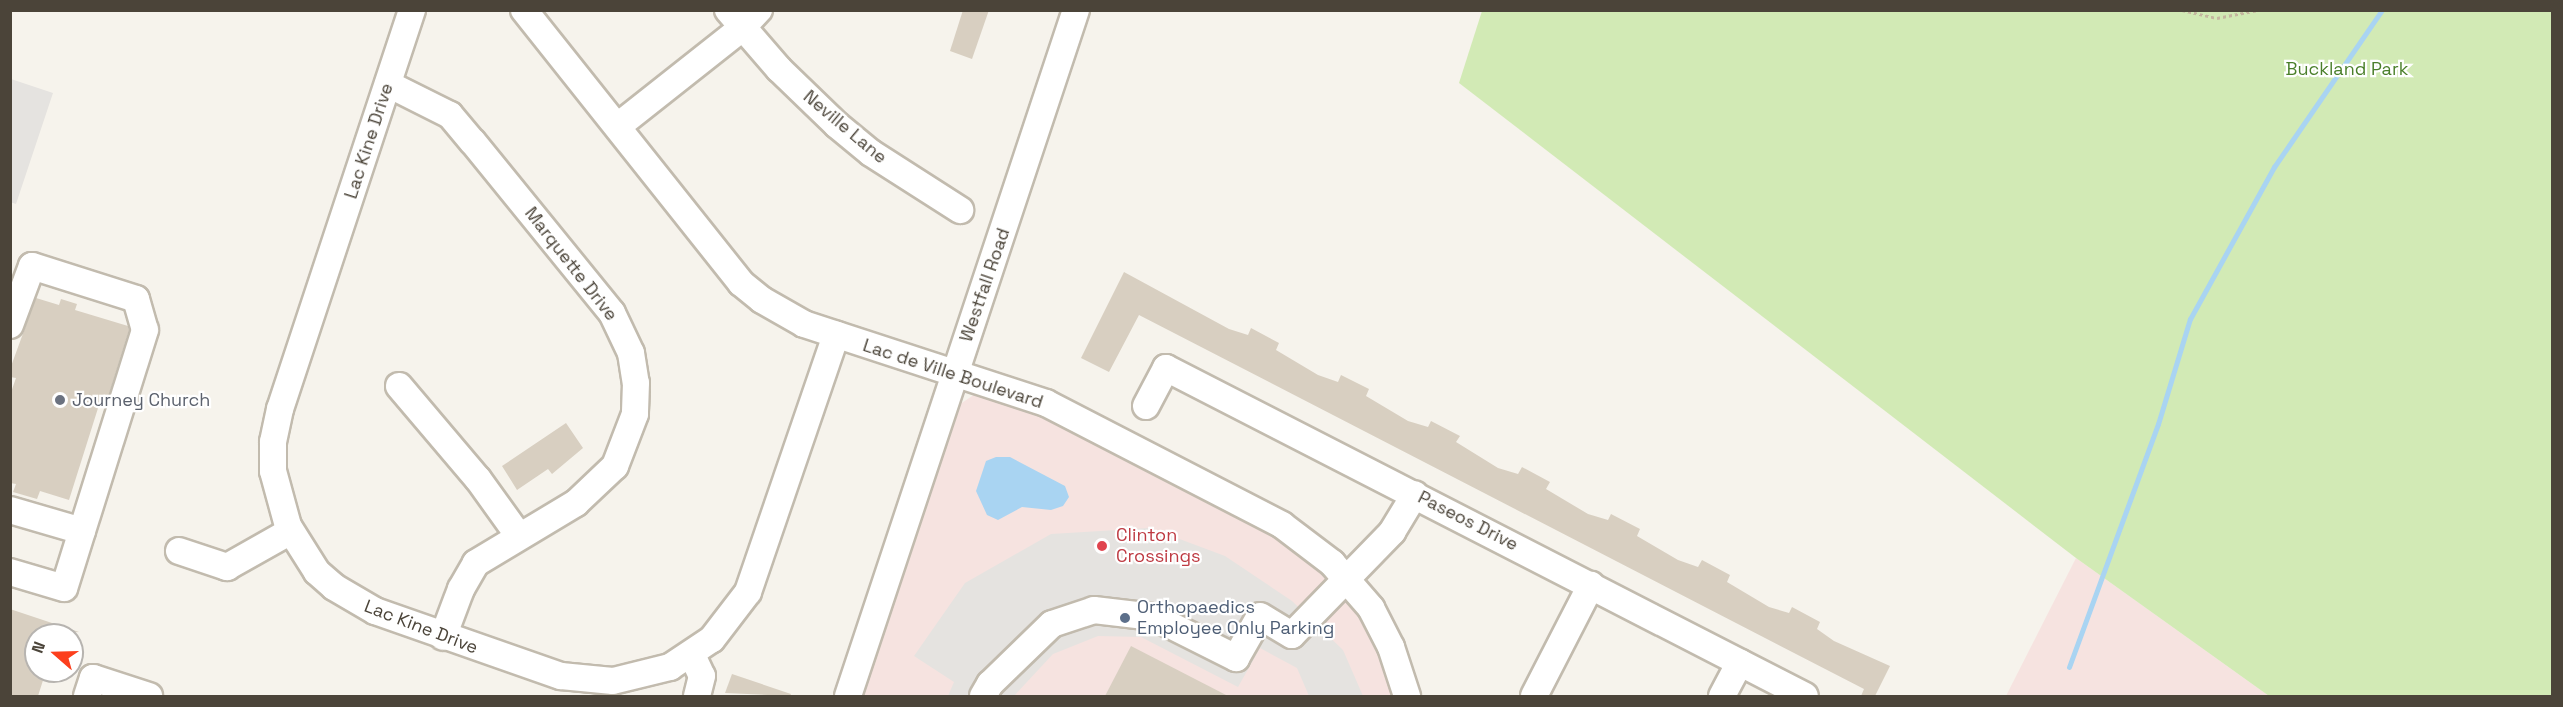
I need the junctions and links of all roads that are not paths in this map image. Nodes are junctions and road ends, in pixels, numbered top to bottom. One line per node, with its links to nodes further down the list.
1 (412, 10): 5 (street, Lac Kine Drive)
2 (524, 10): 6 (street, Lac de Ville Boulevard)
3 (1076, 10): 10 (street, Westfall Road)
4 (743, 16): 6 (street); 7 (street, Neville Lane)
5 (388, 84): 16 (street, Lac Kine Drive); 17 (street, Marquette Drive)
6 (618, 126): 9 (street, Lac de Ville Boulevard)
7 (960, 210)
8 (10, 325): 15 (street)
9 (836, 335): 10 (street, Lac de Ville Boulevard); 23 (street, Lac Kine Drive)
10 (955, 373): 20 (street, Lac de Ville Boulevard); 28 (street, Westfall Road)
11 (399, 386): 17 (street)
12 (1146, 406): 13 (street, Paseos Drive)
13 (1416, 494): 20 (street); 21 (street, Paseos Drive)
14 (10, 510): 15 (street)
15 (82, 531): 19 (street)
16 (291, 531): 18 (street); 22 (street, Lac Kine Drive)
17 (519, 536): 22 (street, Marquette Drive)
18 (179, 551)
19 (10, 572)
20 (1348, 580): 29 (street); 30 (street, Lac de Ville Boulevard)
21 (1591, 585): 24 (street, Paseos Drive); 31 (street)
22 (443, 637): 23 (street, Lac Kine Drive)
23 (692, 655): 27 (street)
24 (1740, 662): 32 (street); 33 (street, Paseos Drive)
25 (87, 696): 26 (street)
26 (149, 696)
27 (697, 696)
28 (848, 696)
29 (984, 696)
30 (1407, 696)
31 (1534, 696)
32 (1722, 696)
33 (1805, 696)

